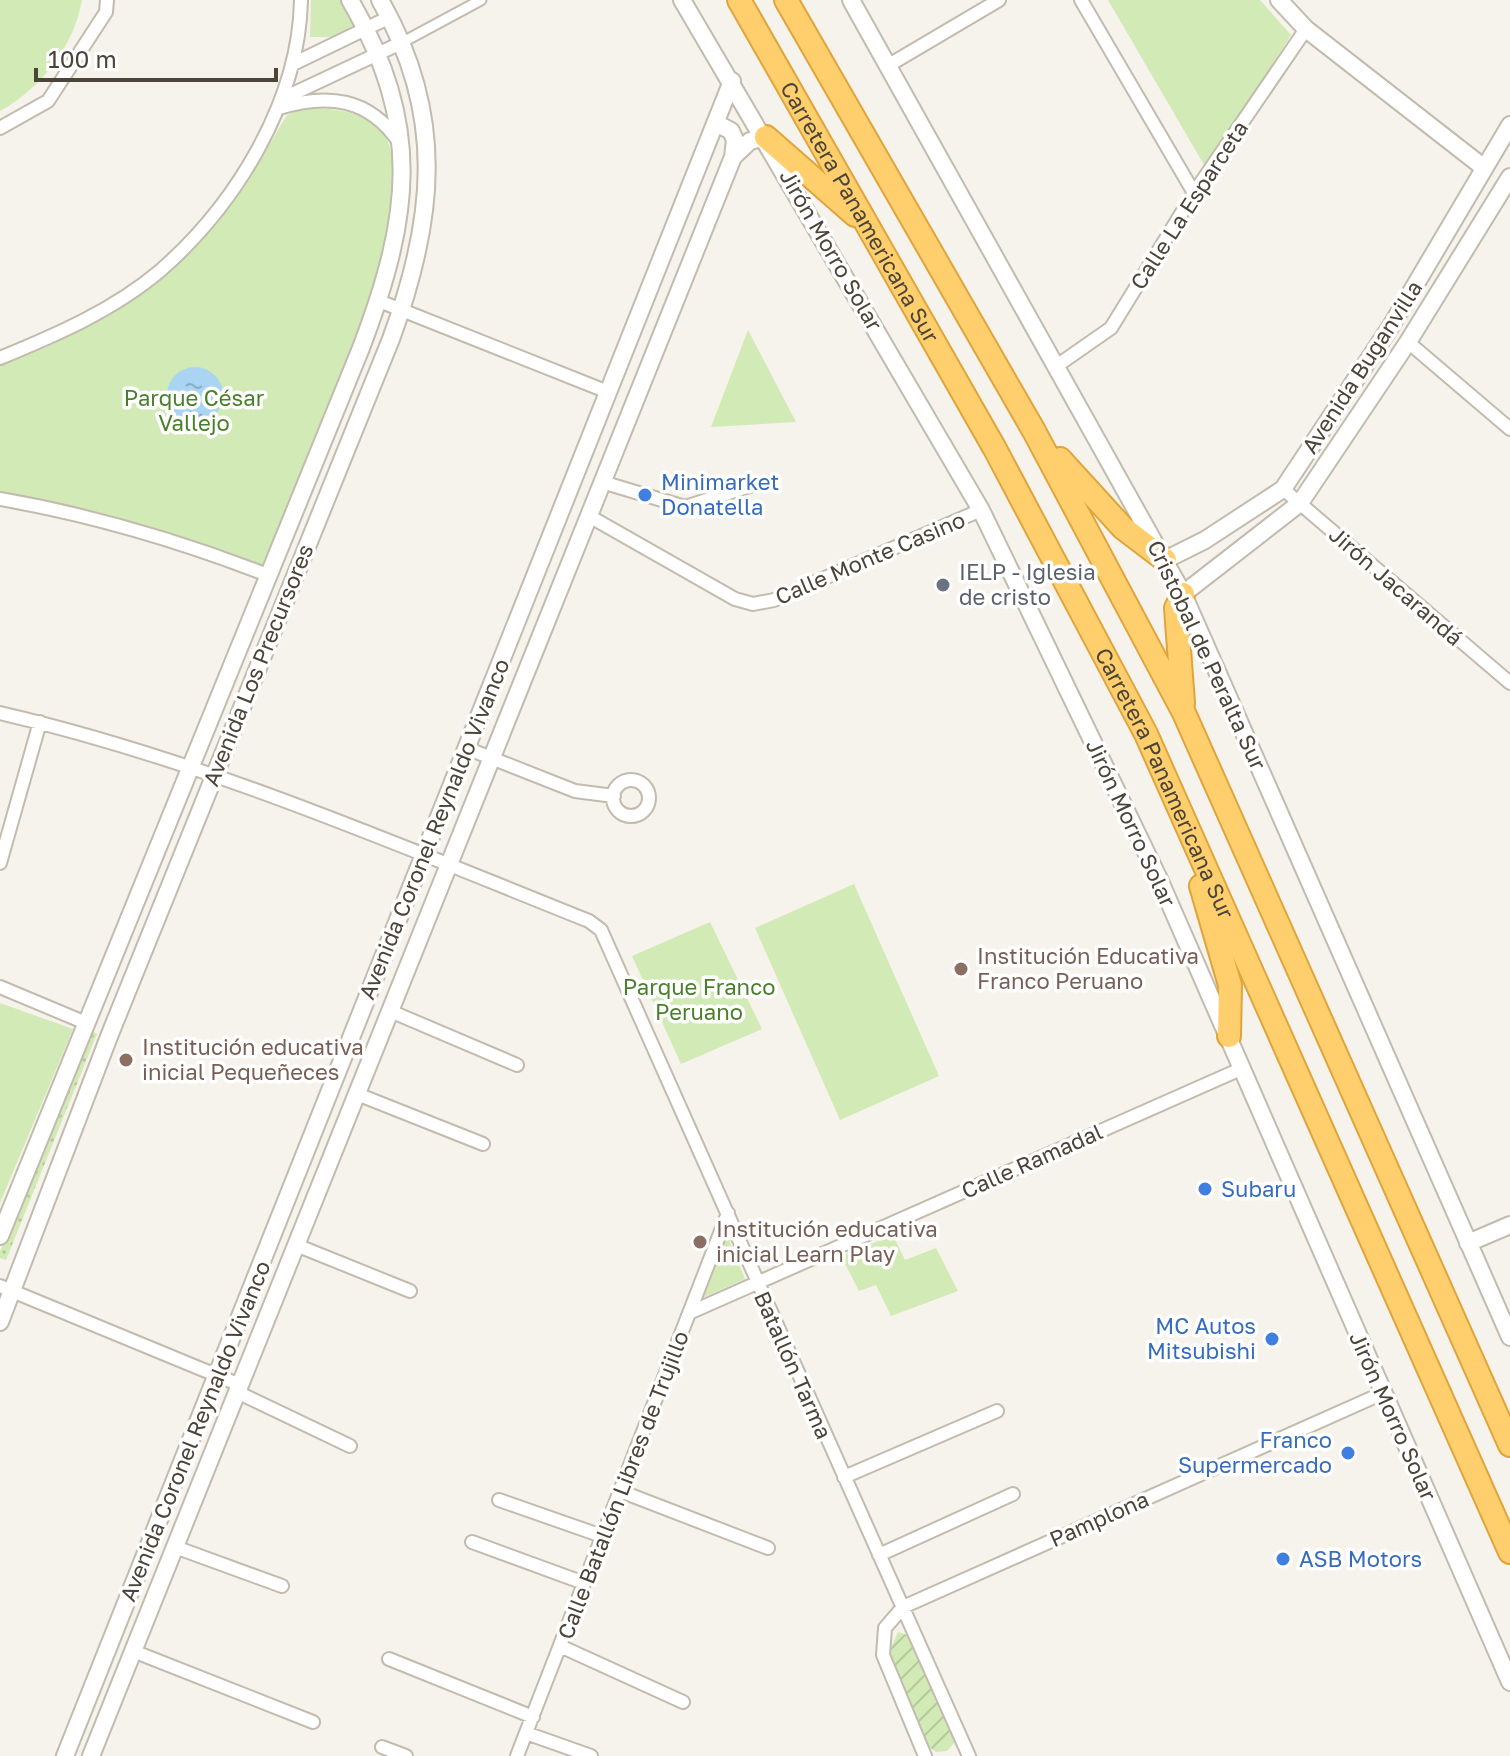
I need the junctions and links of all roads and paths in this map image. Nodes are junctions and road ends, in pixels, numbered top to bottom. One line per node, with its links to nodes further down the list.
1 (107, 0): 24 (street)
2 (301, 0): 18 (street)
3 (350, 0): 14 (street, Avenida Los Precursores)
4 (380, 0): 13 (street, Avenida Los Precursores)
5 (481, 0): 16 (street)
6 (682, 0): 20 (street, Jirón Morro Solar)
7 (739, 0): 31 (highway, Carretera Panamericana Sur)
8 (851, 0): 19 (street, Cristobal de Peralta Sur)
9 (999, 0): 19 (street)
10 (1081, 0): 30 (street)
11 (1279, 0): 15 (street)
12 (789, 2): 39 (highway, Carretera Panamericana Sur)
13 (390, 17): 14 (street); 16 (street, Avenida Los Precursores)
14 (366, 28): 17 (street, Avenida Los Precursores); 18 (street)
15 (1306, 29): 28 (street); 30 (street, Calle La Esparceta)
16 (403, 42): 17 (street); 33 (street, Avenida Los Precursores)
17 (379, 54): 21 (street); 26 (street, Avenida Los Precursores)
18 (293, 64): 21 (street)
19 (889, 65): 36 (street, Cristobal de Peralta Sur)
20 (732, 81): 22 (street, Avenida Coronel Reynaldo Vivanco); 25 (street, Jirón Morro Solar)
21 (281, 103): 26 (street); 35 (street)
22 (716, 123): 27 (street); 37 (street, Avenida Coronel Reynaldo Vivanco)
23 (1510, 125): 28 (street, Avenida Buganvilla)
24 (0, 128)
25 (766, 137): 27 (street); 31 (highway); 45 (street, Jirón Morro Solar)
26 (402, 146): 32 (street, Avenida Los Precursores)
27 (733, 157): 40 (street, Avenida Coronel Reynaldo Vivanco)
28 (1483, 167): 42 (street, Avenida Buganvilla)
29 (1510, 177): 34 (street, Avenida Buganvilla)
30 (1194, 193): 36 (street, Calle La Esparceta)
31 (868, 226): 58 (highway, Carretera Panamericana Sur)
32 (379, 301): 33 (street); 48 (street, Avenida Los Precursores)
33 (401, 310): 37 (street); 57 (street, Avenida Los Precursores)
34 (1408, 342): 38 (street); 44 (street, Avenida Buganvilla)
35 (0, 358)
36 (1058, 365): 47 (street, Cristobal de Peralta Sur)
37 (608, 392): 54 (street, Avenida Coronel Reynaldo Vivanco)
38 (1510, 429)
39 (1034, 431): 47 (highway); 52 (highway, Carretera Panamericana Sur)
40 (602, 482): 41 (street); 46 (street, Avenida Coronel Reynaldo Vivanco)
41 (759, 483)
42 (1283, 489): 44 (street, Jirón Jacarandá); 47 (street, Avenida Buganvilla)
43 (0, 499): 48 (street)
44 (1300, 503): 49 (street, Avenida Buganvilla); 50 (street, Jirón Jacarandá)
45 (981, 510): 46 (street, Calle Monte Casino); 66 (street, Jirón Morro Solar)
46 (589, 516): 55 (street, Avenida Coronel Reynaldo Vivanco)
47 (1165, 560): 49 (street, Cristobal de Peralta Sur)
48 (270, 576): 56 (street, Avenida Los Precursores)
49 (1183, 594): 52 (highway); 76 (street, Cristobal de Peralta Sur)
50 (1510, 683)
51 (0, 713): 53 (street)
52 (1184, 713): 88 (highway, Carretera Panamericana Sur)
53 (40, 722): 56 (street); 61 (street)
54 (466, 748): 55 (street); 60 (street, Avenida Coronel Reynaldo Vivanco)
55 (492, 758): 59 (street); 62 (street, Avenida Coronel Reynaldo Vivanco)
56 (191, 767): 57 (street); 65 (street, Avenida Los Precursores)
57 (214, 775): 60 (street, Batallón Tarma); 79 (street, Avenida Los Precursores)
58 (1170, 785): 66 (highway); 98 (highway, Carretera Panamericana Sur)
59 (614, 796)
60 (424, 855): 62 (street, Batallón Tarma); 70 (street, Avenida Coronel Reynaldo Vivanco)
61 (0, 863)
62 (449, 865): 64 (street, Avenida Coronel Reynaldo Vivanco); 73 (street, Batallón Tarma)
63 (0, 987): 65 (street)
64 (390, 1011): 67 (street); 69 (street, Avenida Coronel Reynaldo Vivanco)
65 (86, 1023): 75 (street, Avenida Los Precursores)
66 (1229, 1036): 68 (street, Jirón Morro Solar)
67 (517, 1065)
68 (1243, 1068): 78 (street, Calle Ramadal); 86 (street, Jirón Morro Solar)
69 (357, 1094): 71 (street, Avenida Coronel Reynaldo Vivanco); 72 (street)
70 (319, 1119): 71 (street); 84 (street, Avenida Coronel Reynaldo Vivanco)
71 (343, 1129): 77 (street, Avenida Coronel Reynaldo Vivanco)
72 (483, 1144)
73 (728, 1213): 78 (street, Batallón Tarma); 81 (street, Calle Batallón Libres de Trujillo)
74 (1510, 1225): 76 (street)
75 (0, 1236)
76 (1468, 1243): 83 (street, Cristobal de Peralta Sur)
77 (296, 1245): 80 (street); 85 (street, Avenida Coronel Reynaldo Vivanco)
78 (756, 1283): 81 (street, Calle Ramadal); 90 (street, Batallón Tarma)
79 (6, 1288): 82 (street, Avenida Los Precursores); 84 (street)
80 (410, 1291)
81 (689, 1313): 91 (street, Calle Batallón Libres de Trujillo)
82 (0, 1322)
83 (1510, 1337)
84 (217, 1375): 85 (street); 113 (street, Avenida Coronel Reynaldo Vivanco)
85 (238, 1388): 89 (street); 96 (street, Avenida Coronel Reynaldo Vivanco)
86 (1383, 1393): 102 (street, Pamplona); 106 (street, Jirón Morro Solar)
87 (997, 1411): 90 (street)
88 (1510, 1445)
89 (350, 1446)
90 (844, 1477): 99 (street, Batallón Tarma)
91 (620, 1491): 94 (street, Calle Batallón Libres de Trujillo); 97 (street)
92 (1013, 1494): 99 (street)
93 (499, 1500): 94 (street)
94 (602, 1536): 100 (street, Calle Batallón Libres de Trujillo)
95 (472, 1542): 100 (street)
96 (175, 1547): 101 (street); 104 (street, Avenida Coronel Reynaldo Vivanco)
97 (768, 1548)
98 (1510, 1552)
99 (879, 1555): 102 (street, Batallón Tarma)
100 (584, 1583): 103 (street, Calle Batallón Libres de Trujillo)
101 (282, 1586)
102 (903, 1607): 112 (street, Batallón Tarma); 118 (street)
103 (560, 1646): 107 (street); 108 (street, Calle Batallón Libres de Trujillo)
104 (133, 1651): 109 (street); 114 (street, Avenida Coronel Reynaldo Vivanco)
105 (389, 1659): 108 (street)
106 (1510, 1682)
107 (683, 1702)
108 (533, 1717): 110 (street, Calle Batallón Libres de Trujillo)
109 (313, 1722)
110 (526, 1733): 116 (street, Calle Batallón Libres de Trujillo); 117 (street)
111 (382, 1747): 115 (street)
112 (966, 1755)
113 (65, 1756)
114 (91, 1756)
115 (406, 1756)
116 (517, 1756)
117 (591, 1756)
118 (925, 1756)

